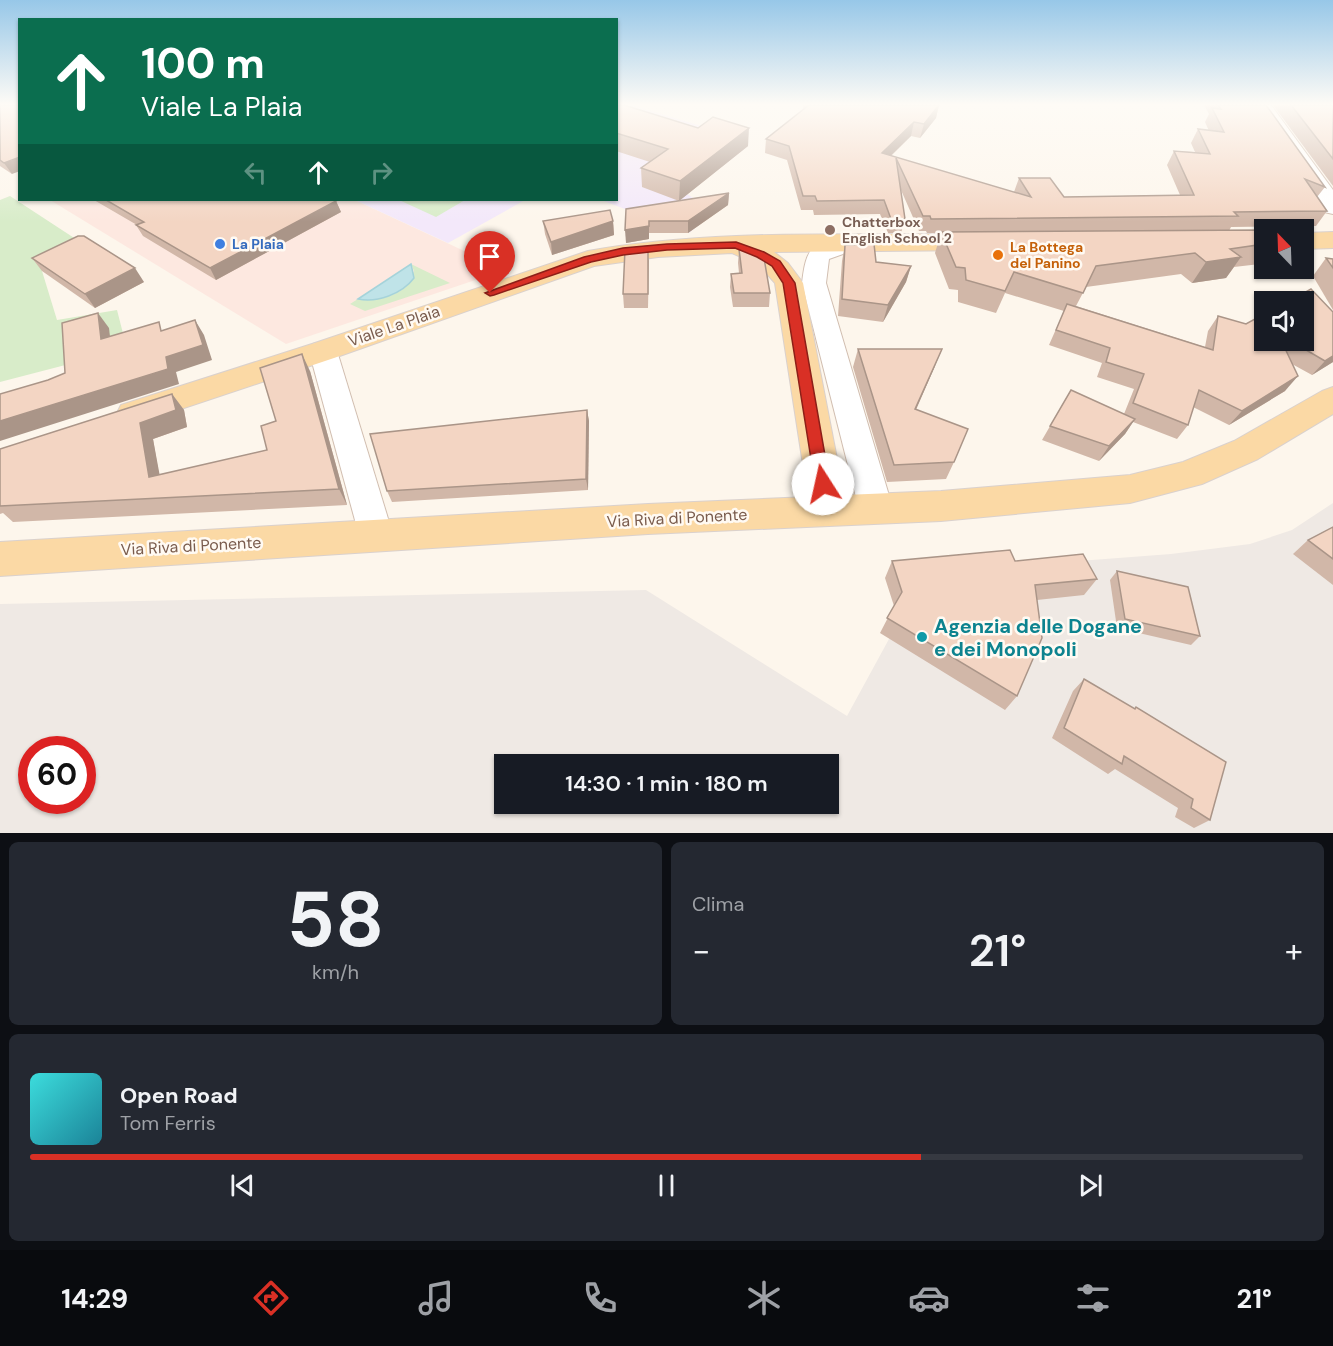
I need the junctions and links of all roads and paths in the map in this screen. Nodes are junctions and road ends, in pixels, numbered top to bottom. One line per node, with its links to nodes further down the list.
1 (1288, 144): 2 (street)
2 (1333, 207)
3 (1314, 240): 4 (main road)
4 (1333, 240)
5 (1005, 242): 6 (main road, Viale La Plaia)
6 (852, 243): 7 (main road, Viale La Plaia); 11 (street)
7 (736, 245): 8 (main road, Viale La Plaia); 12 (main road)
8 (323, 351): 10 (main road, Viale La Plaia); 13 (street)
9 (1333, 399): 11 (main road, Via Riva di Ponente)
10 (105, 422)
11 (876, 509): 12 (main road, Via Riva di Ponente)
12 (829, 511): 13 (main road, Via Riva di Ponente)
13 (376, 535): 14 (main road, Via Riva di Ponente)
14 (0, 559)

